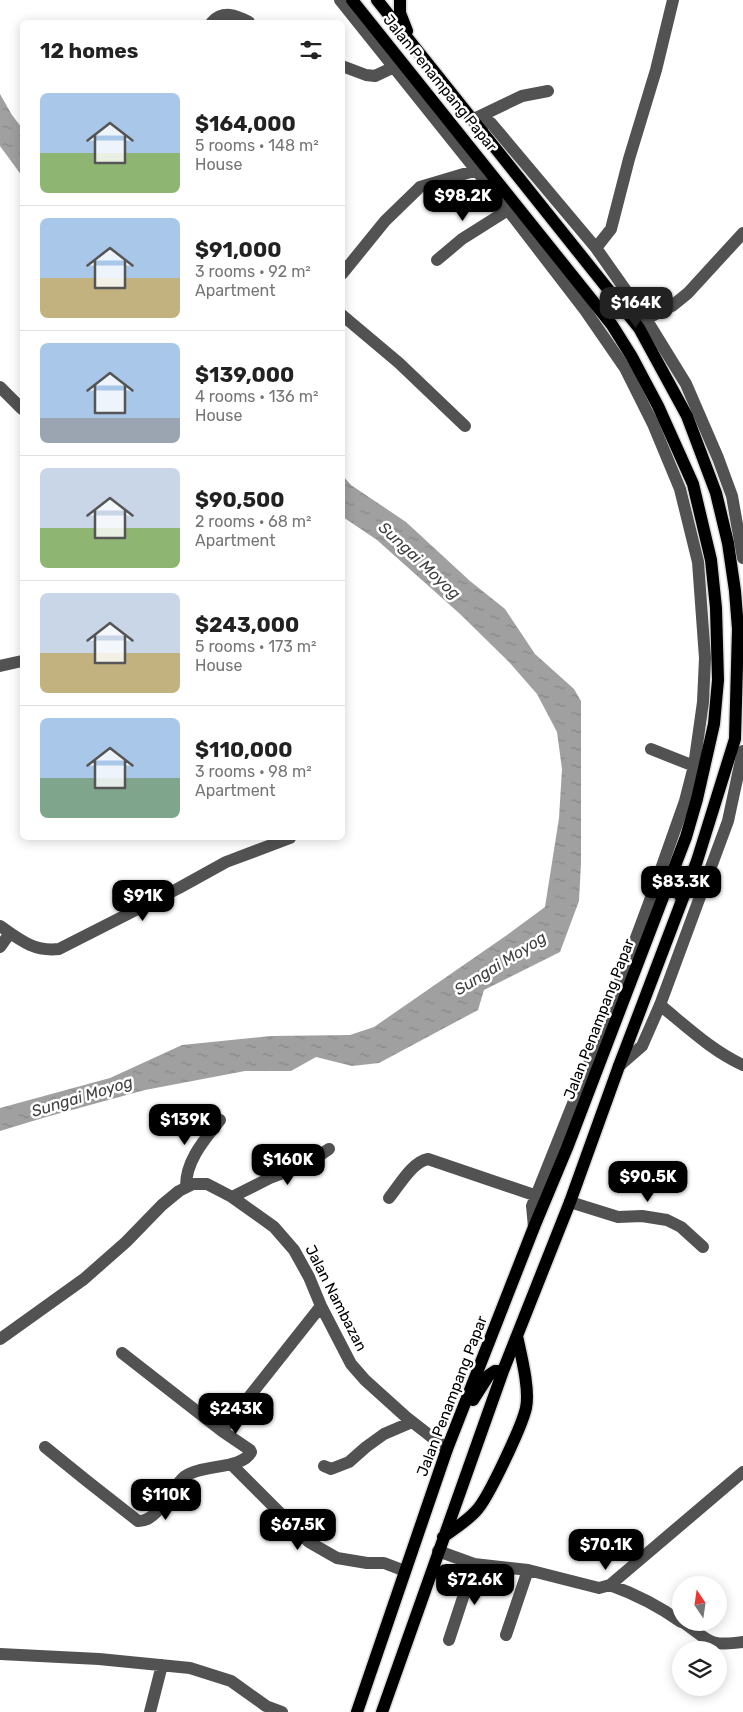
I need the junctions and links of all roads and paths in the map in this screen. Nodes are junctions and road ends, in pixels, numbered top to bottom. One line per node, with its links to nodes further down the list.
1 (340, 0): 10 (street)
2 (352, 0): 43 (main road, Jalan Penampang Papar)
3 (376, 0): 8 (main road, Jalan Penampang Papar)
4 (400, 0): 8 (main road)
5 (673, 0): 16 (street)
6 (214, 20): 7 (street)
7 (244, 20)
8 (410, 41): 12 (main road, Jalan Penampang Papar)
9 (345, 67): 10 (street)
10 (394, 67): 13 (street)
11 (548, 91): 12 (street)
12 (475, 121): 16 (street); 35 (main road, Jalan Penampang Papar)
13 (477, 170): 14 (street); 18 (street)
14 (508, 210): 17 (street); 29 (street)
15 (743, 233): 20 (street)
16 (596, 248): 20 (street)
17 (437, 260)
18 (345, 270)
19 (345, 318): 23 (street)
20 (646, 319): 24 (street)
21 (0, 387): 22 (street)
22 (20, 407)
23 (465, 426)
24 (743, 558)
25 (20, 661): 26 (street)
26 (0, 666)
27 (651, 749): 29 (street)
28 (743, 751): 33 (street)
29 (694, 766): 39 (street)
30 (285, 840): 31 (street)
31 (5, 929): 32 (street)
32 (0, 948)
33 (660, 1005): 34 (street); 35 (street)
34 (743, 1065)
35 (619, 1066): 42 (main road, Jalan Penampang Papar)
36 (220, 1120): 38 (street)
37 (329, 1149): 40 (street)
38 (186, 1186): 40 (street, Jalan Nambazan); 47 (street)
39 (537, 1196): 41 (street); 43 (street)
40 (232, 1197): 45 (street, Jalan Nambazan)
41 (389, 1198)
42 (570, 1202): 44 (street); 46 (main road, Jalan Penampang Papar)
43 (534, 1227): 51 (main road, Jalan Penampang Papar)
44 (703, 1247)
45 (321, 1306): 50 (street, Jalan Nambazan); 52 (street)
46 (517, 1336): 49 (main road, Jalan Penampang Papar); 58 (main road)
47 (0, 1339)
48 (122, 1353): 52 (street)
49 (503, 1371): 51 (main road); 58 (main road, Jalan Penampang Papar)
50 (412, 1422): 54 (street, Jalan Nambazan); 56 (street)
51 (458, 1423): 54 (main road, Jalan Penampang Papar)
52 (222, 1431): 55 (street)
53 (45, 1447): 55 (street)
54 (447, 1449): 61 (main road, Jalan Penampang Papar)
55 (231, 1464): 61 (street)
56 (324, 1466)
57 (743, 1472): 62 (street)
58 (440, 1544): 59 (street); 73 (main road, Jalan Penampang Papar)
59 (474, 1564): 60 (street); 66 (street)
60 (528, 1570): 62 (street); 65 (street)
61 (405, 1571): 72 (main road, Jalan Penampang Papar)
62 (610, 1585): 63 (street)
63 (672, 1615)
64 (694, 1631): 67 (street)
65 (506, 1635)
66 (450, 1640)
67 (743, 1642)
68 (0, 1654): 69 (street)
69 (162, 1665): 70 (street); 71 (street)
70 (150, 1712)
71 (282, 1712)
72 (357, 1712)
73 (382, 1712)

